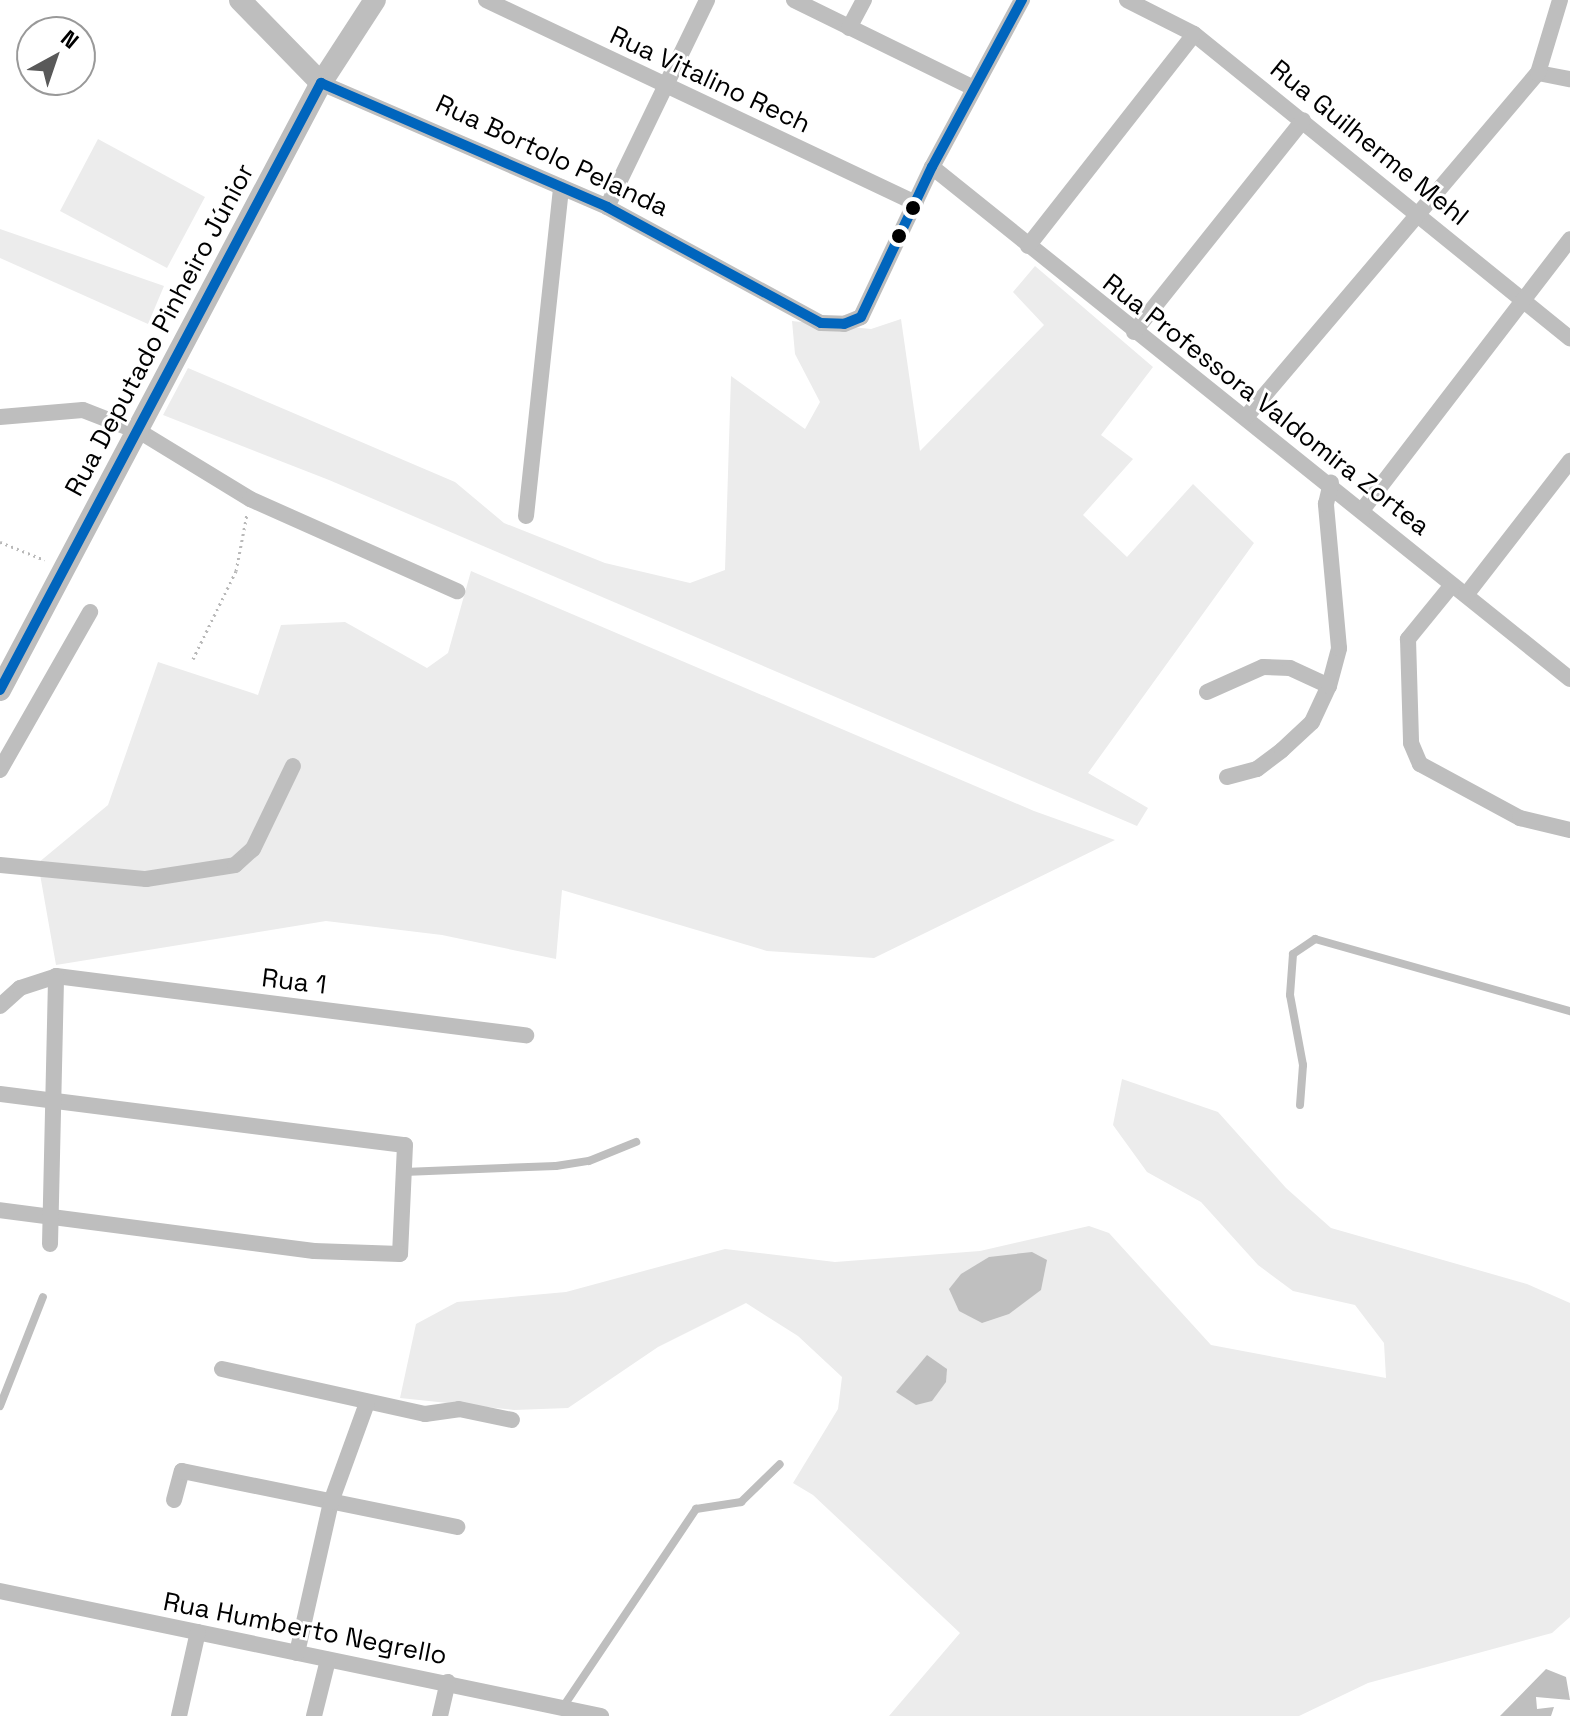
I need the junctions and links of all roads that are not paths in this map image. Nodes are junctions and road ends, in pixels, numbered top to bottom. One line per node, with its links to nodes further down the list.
1 (240, 0): 14 (street, Rua Bortolo Pelanda)
2 (375, 0): 14 (street, Rua Deputado Pinheiro Júnior)
3 (486, 0): 15 (street, Rua Vitalino Rech)
4 (707, 0): 15 (street)
5 (794, 0): 10 (street)
6 (864, 0): 10 (street)
7 (1022, 0): 16 (street)
8 (1127, 0): 11 (street, Rua Guilherme Mehl)
9 (1560, 0): 12 (street)
10 (849, 28): 16 (street)
11 (1194, 34): 17 (street, Rua Guilherme Mehl); 24 (street)
12 (1538, 73): 13 (street); 22 (street)
13 (1570, 79)
14 (321, 83): 19 (street, Rua Bortolo Pelanda); 39 (street, Rua Deputado Pinheiro Júnior)
15 (664, 86): 20 (street, Rua Vitalino Rech); 21 (street)
16 (974, 88): 18 (street)
17 (1303, 120): 22 (street, Rua Guilherme Mehl); 26 (street)
18 (932, 167): 20 (street); 24 (street, Rua Professora Valdomira Zortea)
19 (561, 187): 21 (street, Rua Bortolo Pelanda); 33 (street)
20 (915, 203): 21 (street, Rua Bortolo Pelanda)
21 (607, 207)
22 (1418, 211): 25 (street, Rua Guilherme Mehl); 29 (street)
23 (1570, 239): 25 (street)
24 (1028, 246): 26 (street, Rua Professora Valdomira Zortea)
25 (1522, 298): 27 (street, Rua Guilherme Mehl); 32 (street)
26 (1134, 332): 29 (street, Rua Professora Valdomira Zortea)
27 (1570, 339)
28 (0, 417): 35 (street)
29 (1246, 417): 31 (street, Rua Professora Valdomira Zortea)
30 (1570, 461): 34 (street)
31 (1331, 483): 32 (street, Rua Professora Valdomira Zortea); 38 (street)
32 (1363, 509): 34 (street, Rua Professora Valdomira Zortea)
33 (526, 516)
34 (1459, 590): 37 (street, Rua Professora Valdomira Zortea); 44 (street)
35 (457, 591)
36 (90, 612): 42 (street)
37 (1570, 679)
38 (1329, 686): 40 (street); 43 (street)
39 (0, 690)
40 (1207, 692)
41 (293, 766): 45 (street)
42 (0, 770)
43 (1227, 777)
44 (1570, 830)
45 (0, 865)
46 (56, 976): 47 (street); 49 (street, Rua 1); 51 (street)
47 (0, 1006)
48 (1570, 1011): 52 (lane)
49 (526, 1035)
50 (0, 1094): 51 (street)
51 (51, 1101): 54 (street); 56 (street)
52 (1300, 1105)
53 (636, 1142): 54 (lane)
54 (404, 1172): 56 (street)
55 (0, 1210): 56 (street)
56 (50, 1215): 57 (street)
57 (50, 1244)
58 (43, 1297): 61 (lane)
59 (222, 1369): 60 (street)
60 (367, 1403): 62 (street); 65 (street)
61 (0, 1406)
62 (512, 1420)
63 (780, 1464): 72 (lane)
64 (174, 1500): 65 (street)
65 (331, 1502): 66 (street); 69 (street)
66 (457, 1527)
67 (0, 1591): 68 (street, Rua Humberto Negrello)
68 (198, 1632): 69 (street, Rua Humberto Negrello); 73 (street)
69 (297, 1653): 70 (street, Rua Humberto Negrello)
70 (328, 1660): 71 (street, Rua Humberto Negrello); 74 (street)
71 (448, 1682): 72 (street, Rua Humberto Negrello); 75 (street)
72 (570, 1711): 76 (street, Rua Humberto Negrello)
73 (179, 1716)
74 (314, 1716)
75 (440, 1716)
76 (601, 1716)

